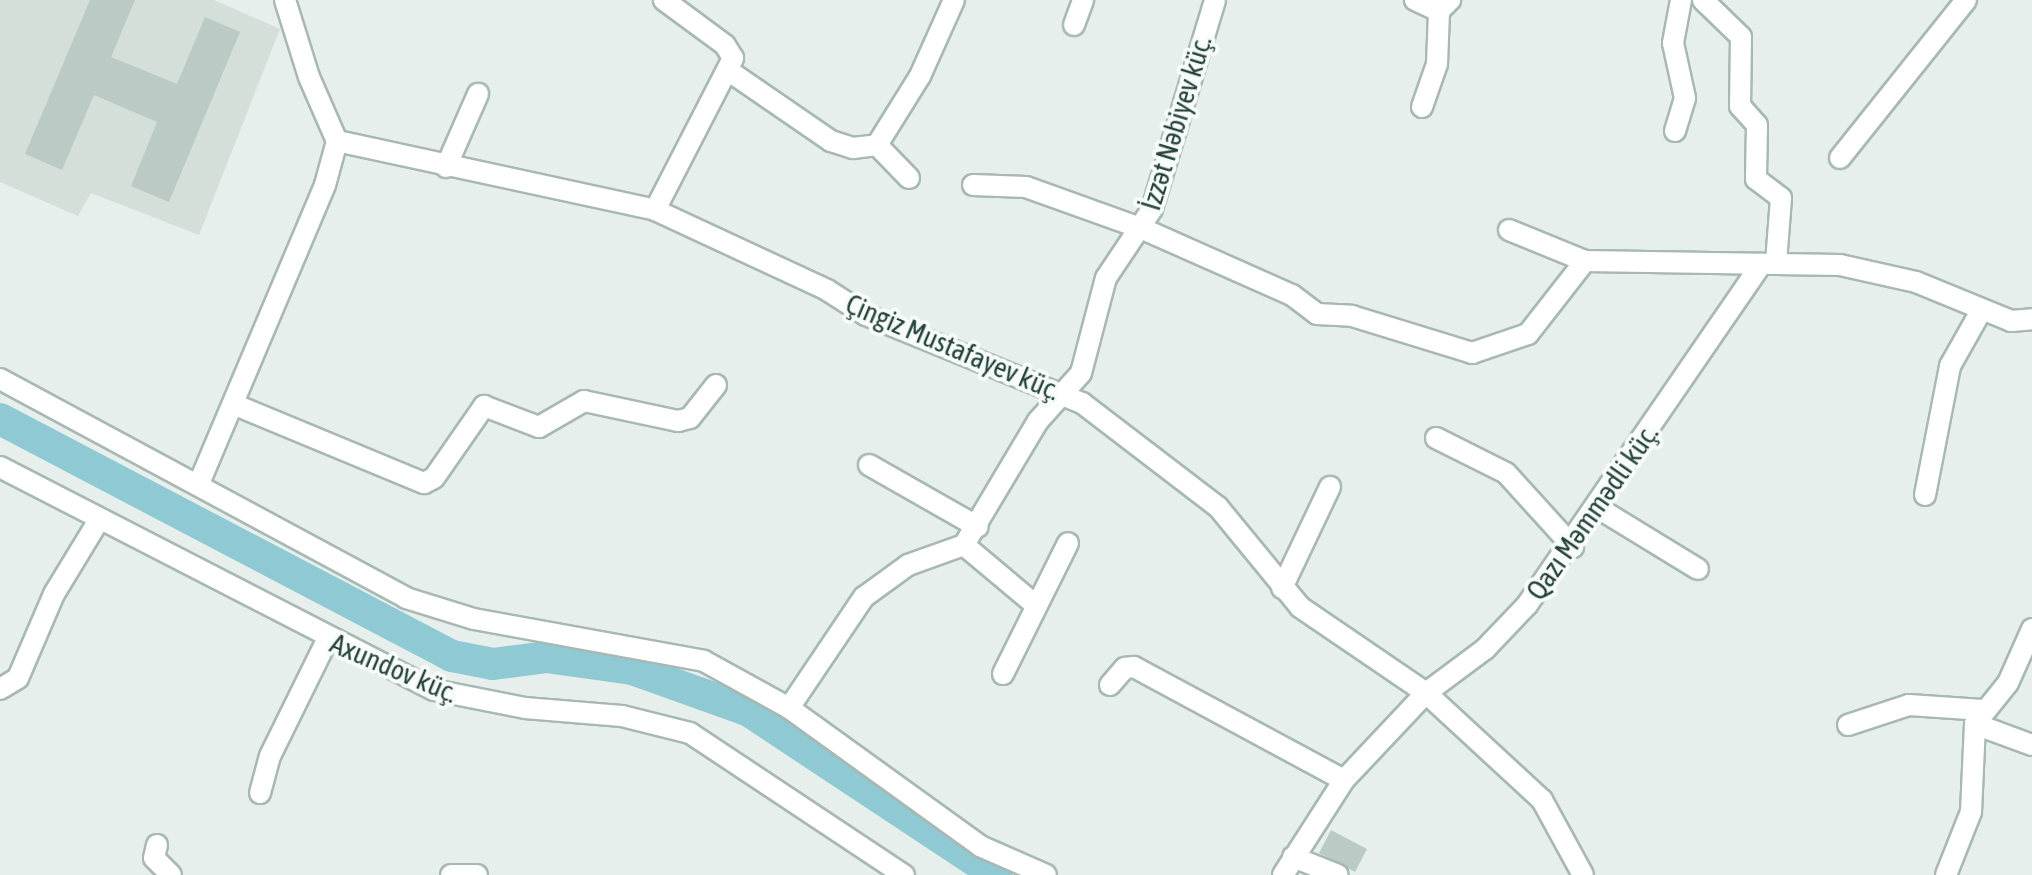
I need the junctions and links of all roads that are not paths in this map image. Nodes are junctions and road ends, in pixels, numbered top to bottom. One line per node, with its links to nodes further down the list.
1 (286, 0): 16 (street)
2 (664, 0): 12 (street)
3 (954, 0): 17 (street)
4 (1083, 0): 11 (street)
5 (1215, 0): 23 (street, İzzət Nəbiyev küç.)
6 (1415, 0): 10 (street)
7 (1681, 0): 15 (street)
8 (1702, 0): 26 (street)
9 (1966, 0): 18 (street)
10 (1444, 6): 14 (street)
11 (1074, 25)
12 (729, 71): 17 (street); 22 (street)
13 (478, 94): 19 (street)
14 (1422, 107)
15 (1676, 131)
16 (338, 141): 19 (street, Çingiz Mustafayev küç.); 32 (street)
17 (877, 145): 20 (street)
18 (1840, 158)
19 (446, 167): 22 (street, Çingiz Mustafayev küç.)
20 (910, 178)
21 (972, 185): 23 (street)
22 (655, 210): 31 (street, Çingiz Mustafayev küç.)
23 (1142, 229): 25 (street); 31 (street, İzzət Nəbiyev küç.)
24 (1509, 230): 25 (street)
25 (1585, 260): 26 (street)
26 (1769, 263): 27 (street); 39 (street, Qazı Məmmədli küç.)
27 (1982, 311): 28 (street); 38 (street)
28 (2032, 319)
29 (0, 379): 36 (street)
30 (716, 385): 32 (street)
31 (1066, 395): 41 (street, İzzət Nəbiyev küç.); 46 (street, Çingiz Mustafayev küç.)
32 (232, 404): 36 (street)
33 (1436, 438): 44 (street)
34 (869, 466): 41 (street)
35 (0, 468): 40 (street, Axundov küç.)
36 (200, 481): 54 (street)
37 (1330, 487): 46 (street)
38 (1925, 495)
39 (1598, 508): 44 (street, Qazı Məmmədli küç.); 45 (street)
40 (98, 520): 49 (street, Axundov küç.); 52 (street)
41 (978, 527): 42 (street, İzzət Nəbiyev küç.)
42 (964, 544): 47 (street); 54 (street, İzzət Nəbiyev küç.)
43 (1068, 544): 47 (street)
44 (1573, 546): 53 (street, Qazı Məmmədli küç.)
45 (1698, 569)
46 (1282, 588): 53 (street, Çingiz Mustafayev küç.)
47 (1033, 603): 50 (street)
48 (2032, 629): 55 (street)
49 (328, 640): 59 (street); 65 (street, Axundov küç.)
50 (1003, 674)
51 (1110, 685): 58 (street)
52 (0, 690)
53 (1426, 693): 58 (street, Qazı Məmmədli küç.); 68 (street, Çingiz Mustafayev küç.)
54 (789, 708): 66 (street)
55 (1979, 717): 56 (street); 57 (street); 69 (street)
56 (1848, 725)
57 (2032, 745)
58 (1344, 780): 61 (street, Qazı Məmmədli küç.)
59 (260, 793)
60 (157, 845): 62 (street)
61 (1288, 866): 67 (street)
62 (171, 875)
63 (451, 875): 64 (street)
64 (477, 875)
65 (904, 875)
66 (1046, 875)
67 (1338, 875)
68 (1583, 875)
69 (1946, 875)

